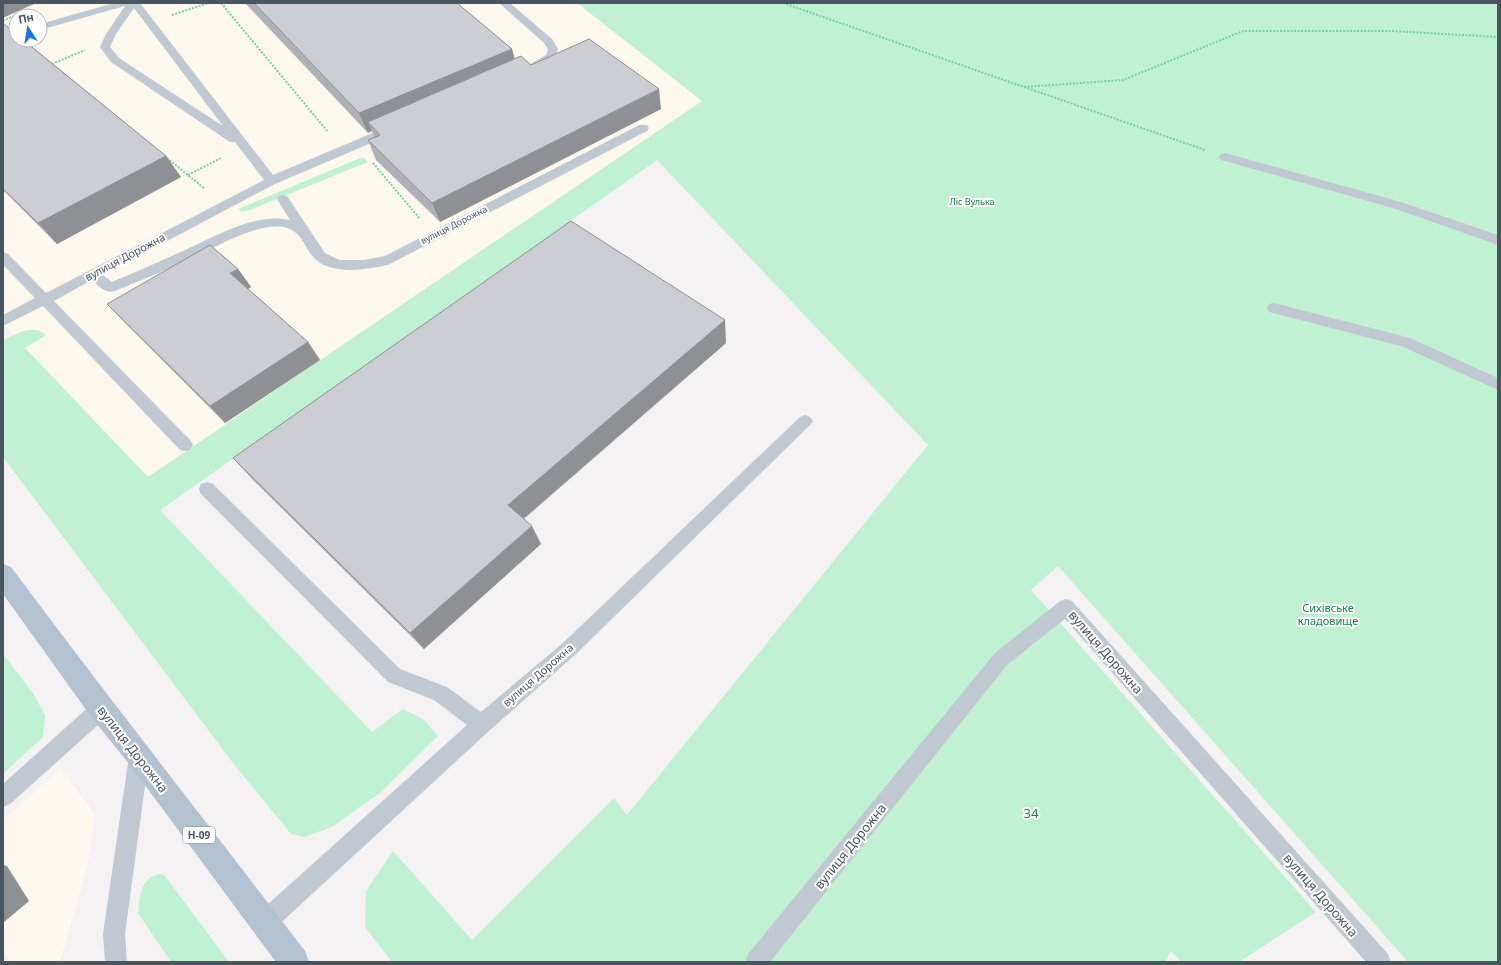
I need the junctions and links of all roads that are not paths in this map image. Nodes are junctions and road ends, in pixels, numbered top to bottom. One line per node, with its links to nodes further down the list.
1 (125, 3): 5 (lane)
2 (132, 3): 9 (lane)
3 (135, 3): 9 (lane)
4 (504, 3): 6 (lane)
5 (48, 25)
6 (526, 71)
7 (400, 126): 11 (lane, вулиця Дорожна)
8 (643, 128): 13 (lane, вулиця Дорожна)
9 (242, 144): 11 (lane)
10 (1225, 157): 14 (lane)
11 (270, 182): 16 (lane, вулиця Дорожна)
12 (283, 199): 13 (lane, вулиця Дорожна)
13 (307, 235): 16 (lane)
14 (1498, 240)
15 (3, 257): 17 (lane)
16 (94, 274): 17 (lane, вулиця Дорожна)
17 (44, 300): 19 (lane, вулиця Дорожна); 22 (lane)
18 (1274, 308): 20 (lane)
19 (3, 321)
20 (1498, 384)
21 (806, 421): 26 (lane, вулиця Дорожна)
22 (185, 445)
23 (207, 489): 26 (lane)
24 (3, 575): 25 (main road, вулиця Дорожна / Н-09)
25 (102, 710): 27 (main road, вулиця Дорожна / Н-09); 28 (lane)
26 (482, 724): 29 (lane, вулиця Дорожна)
27 (139, 756): 29 (main road, вулиця Дорожна / Н-09); 30 (lane)
28 (3, 797)
29 (265, 922): 31 (main road, вулиця Дорожна / Н-09)
30 (116, 962)
31 (294, 962)
32 (756, 962): 33 (lane, вулиця Дорожна)
33 (1380, 962)

